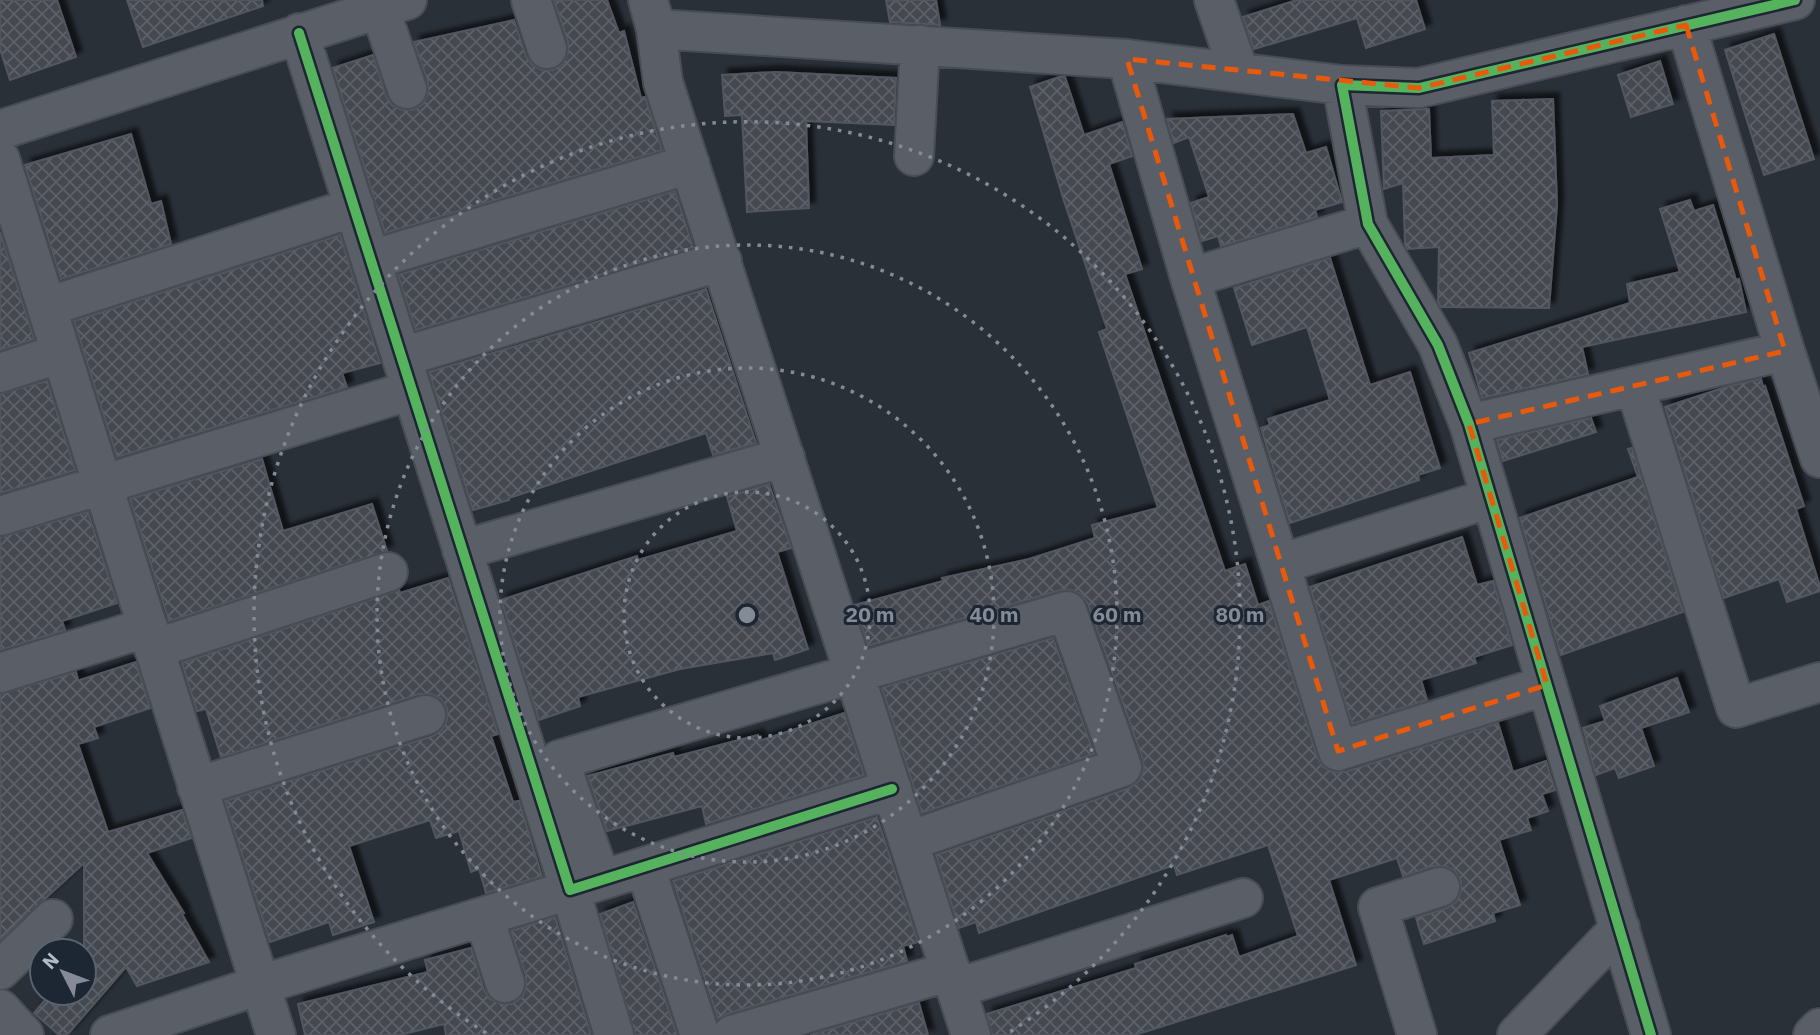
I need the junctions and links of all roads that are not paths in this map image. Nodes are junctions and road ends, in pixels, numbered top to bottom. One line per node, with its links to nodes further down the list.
1 (531, 0): 9 (street)
2 (1214, 0): 11 (street)
3 (1795, 0): 6 (street)
4 (393, 4): 7 (street); 13 (street)
5 (652, 14): 8 (street); 17 (street)
6 (1686, 25): 12 (street); 24 (street)
7 (299, 33): 14 (street); 18 (street)
8 (920, 45): 10 (street); 15 (street)
9 (547, 50)
10 (1127, 59): 11 (street); 22 (street)
11 (1239, 72): 12 (street)
12 (1342, 85): 19 (street)
13 (407, 89)
14 (0, 130)
15 (914, 156)
16 (0, 159): 23 (street)
17 (690, 164): 20 (street); 21 (street)
18 (355, 207): 20 (street); 23 (street)
19 (1368, 224): 22 (street); 29 (street)
20 (371, 260): 27 (street)
21 (722, 261): 27 (street); 30 (street)
22 (1190, 278): 36 (street)
23 (47, 307): 25 (street)
24 (1785, 351): 28 (street); 31 (street)
25 (61, 353): 26 (street); 32 (street)
26 (0, 373)
27 (407, 373): 32 (street); 35 (street)
28 (1635, 386): 29 (street); 41 (street)
29 (1469, 424): 33 (street)
30 (785, 457): 35 (street); 40 (street)
31 (1820, 458)
32 (103, 484): 34 (street); 38 (street)
33 (1491, 498): 36 (street); 42 (street)
34 (0, 516)
35 (463, 550): 48 (street)
36 (1280, 564): 42 (street)
37 (388, 572): 38 (street)
38 (151, 638): 39 (street); 44 (street)
39 (0, 673)
40 (855, 675): 45 (street); 46 (street); 48 (street)
41 (1820, 682)
42 (1547, 685): 53 (street)
43 (426, 715): 44 (street)
44 (197, 787): 57 (street)
45 (892, 789): 46 (street); 47 (street)
46 (909, 841): 55 (street)
47 (645, 867): 48 (street); 64 (street)
48 (586, 885): 51 (street); 63 (street)
49 (1440, 887): 67 (street)
50 (1244, 898): 55 (street)
51 (484, 917): 56 (street); 57 (street)
52 (53, 919): 54 (street)
53 (1620, 928): 68 (street); 69 (street)
54 (0, 970)
55 (954, 979): 65 (street); 66 (street)
56 (506, 983)
57 (260, 985): 61 (street); 62 (street)
58 (0, 1009): 60 (street)
59 (1820, 1028): 70 (street)
60 (24, 1035)
61 (110, 1035)
62 (276, 1035)
63 (614, 1035)
64 (701, 1035)
65 (732, 1035)
66 (971, 1035)
67 (1417, 1035)
68 (1517, 1035)
69 (1651, 1035)
70 (1813, 1035)

